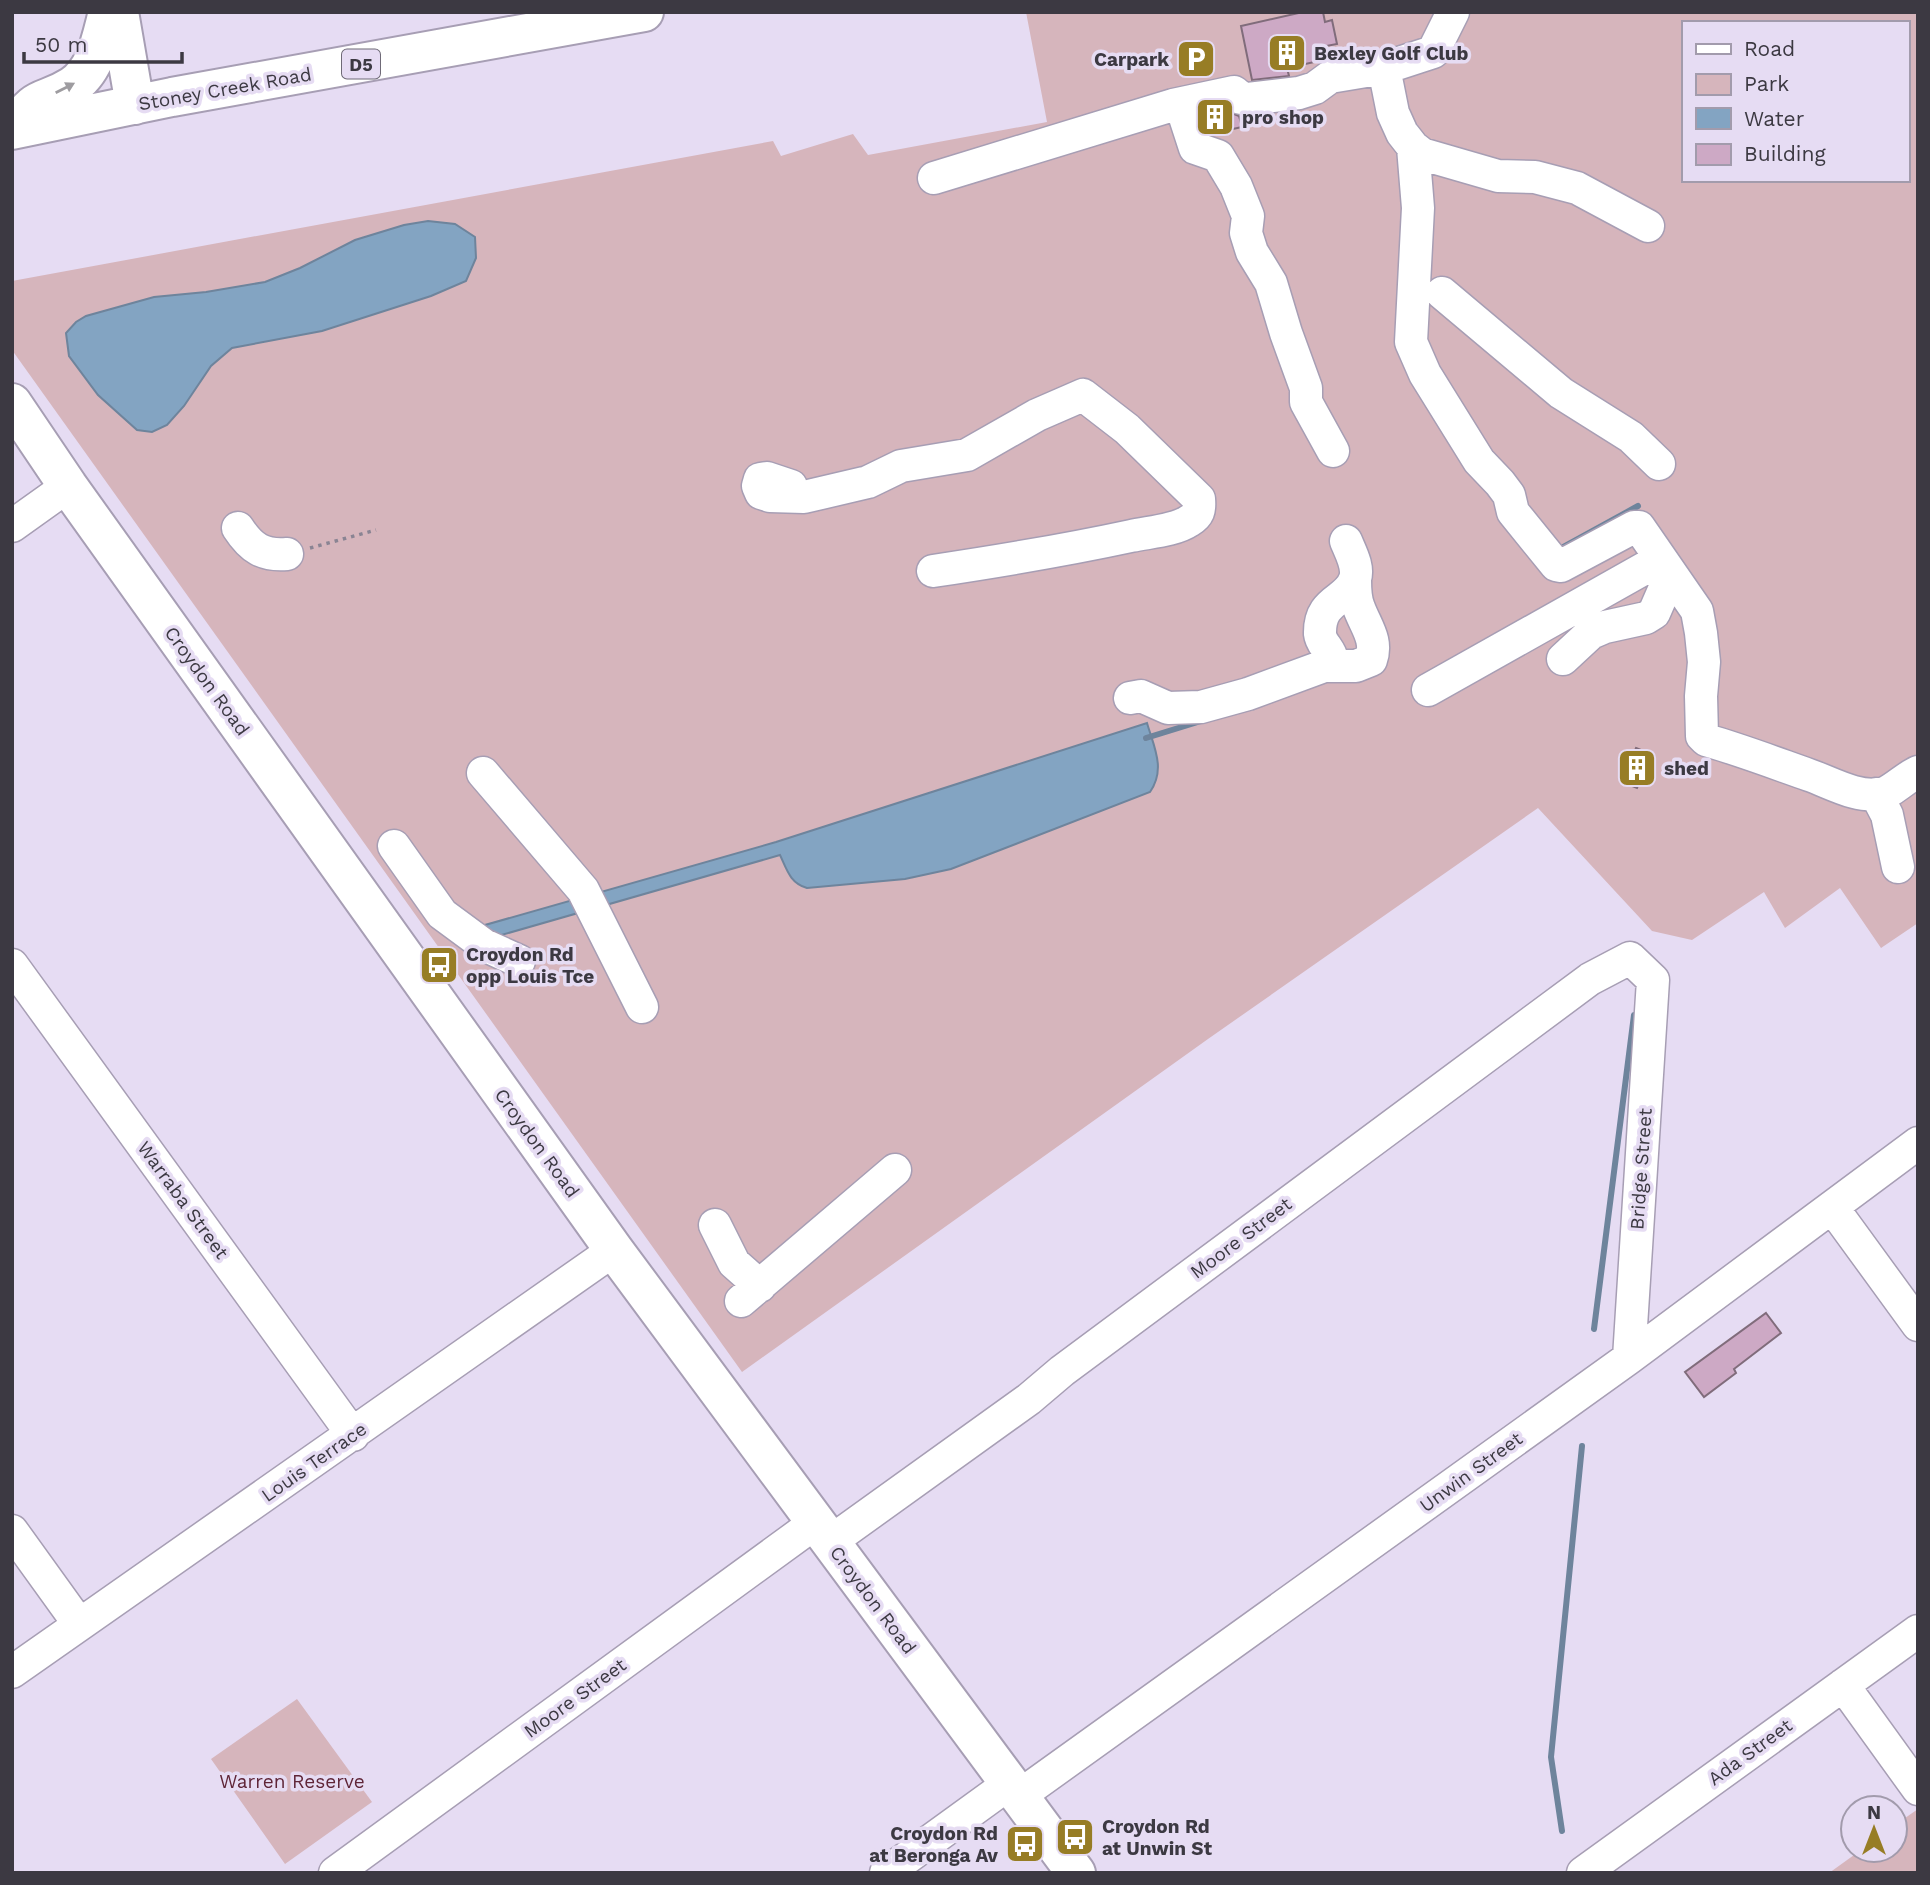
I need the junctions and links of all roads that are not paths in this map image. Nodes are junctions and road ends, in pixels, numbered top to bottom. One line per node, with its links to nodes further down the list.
1 (108, 12): 8 (main road, one-way to 1)
2 (119, 12): 6 (main road)
3 (644, 12): 6 (main road, Stoney Creek Road / D5)
4 (1453, 12): 5 (street)
5 (1384, 68): 7 (street); 9 (street)
6 (135, 105): 8 (main road, Stoney Creek Road / D5)
7 (1181, 105): 10 (street); 14 (street)
8 (13, 130)
9 (1413, 148): 11 (street); 22 (street)
10 (934, 178)
11 (1648, 226)
12 (1442, 293): 15 (street)
13 (12, 403): 16 (main road, Croydon Road)
14 (1333, 451)
15 (1659, 464)
16 (68, 486): 18 (street); 42 (main road, Croydon Road)
17 (791, 486): 23 (street)
18 (12, 526)
19 (238, 528): 21 (street)
20 (1346, 541): 24 (street)
21 (287, 554)
22 (1666, 567): 25 (street); 27 (street); 31 (street)
23 (933, 571)
24 (1355, 580): 26 (street); 26 (street)
25 (1563, 659)
26 (1324, 666): 28 (street)
27 (1428, 690)
28 (1130, 698)
29 (1918, 772): 31 (street)
30 (483, 773): 37 (street)
31 (1876, 794): 33 (street)
32 (394, 846): 34 (street)
33 (1898, 867)
34 (519, 961)
35 (12, 965): 45 (street, Warraba Street)
36 (1653, 980): 44 (street, Bridge Street); 47 (street, Moore Street)
37 (642, 1007)
38 (1918, 1143): 40 (street, Unwin Street)
39 (895, 1170): 41 (street)
40 (1832, 1207): 43 (street); 44 (street, Unwin Street)
41 (715, 1225)
42 (614, 1250): 45 (street, Louis Terrace); 47 (main road, Croydon Road)
43 (1918, 1325)
44 (1629, 1358): 53 (street, Unwin Street)
45 (353, 1435): 48 (street, Louis Terrace)
46 (12, 1531): 48 (street)
47 (822, 1532): 53 (main road, Croydon Road); 54 (street, Moore Street)
48 (79, 1624): 50 (street, Louis Terrace)
49 (1918, 1631): 51 (street, Ada Street)
50 (12, 1672)
51 (1843, 1685): 52 (street); 57 (street, Ada Street)
52 (1918, 1789)
53 (1015, 1790): 55 (street, Unwin Street); 56 (main road, Croydon Road)
54 (335, 1873)
55 (886, 1873)
56 (1076, 1873)
57 (1583, 1873)

